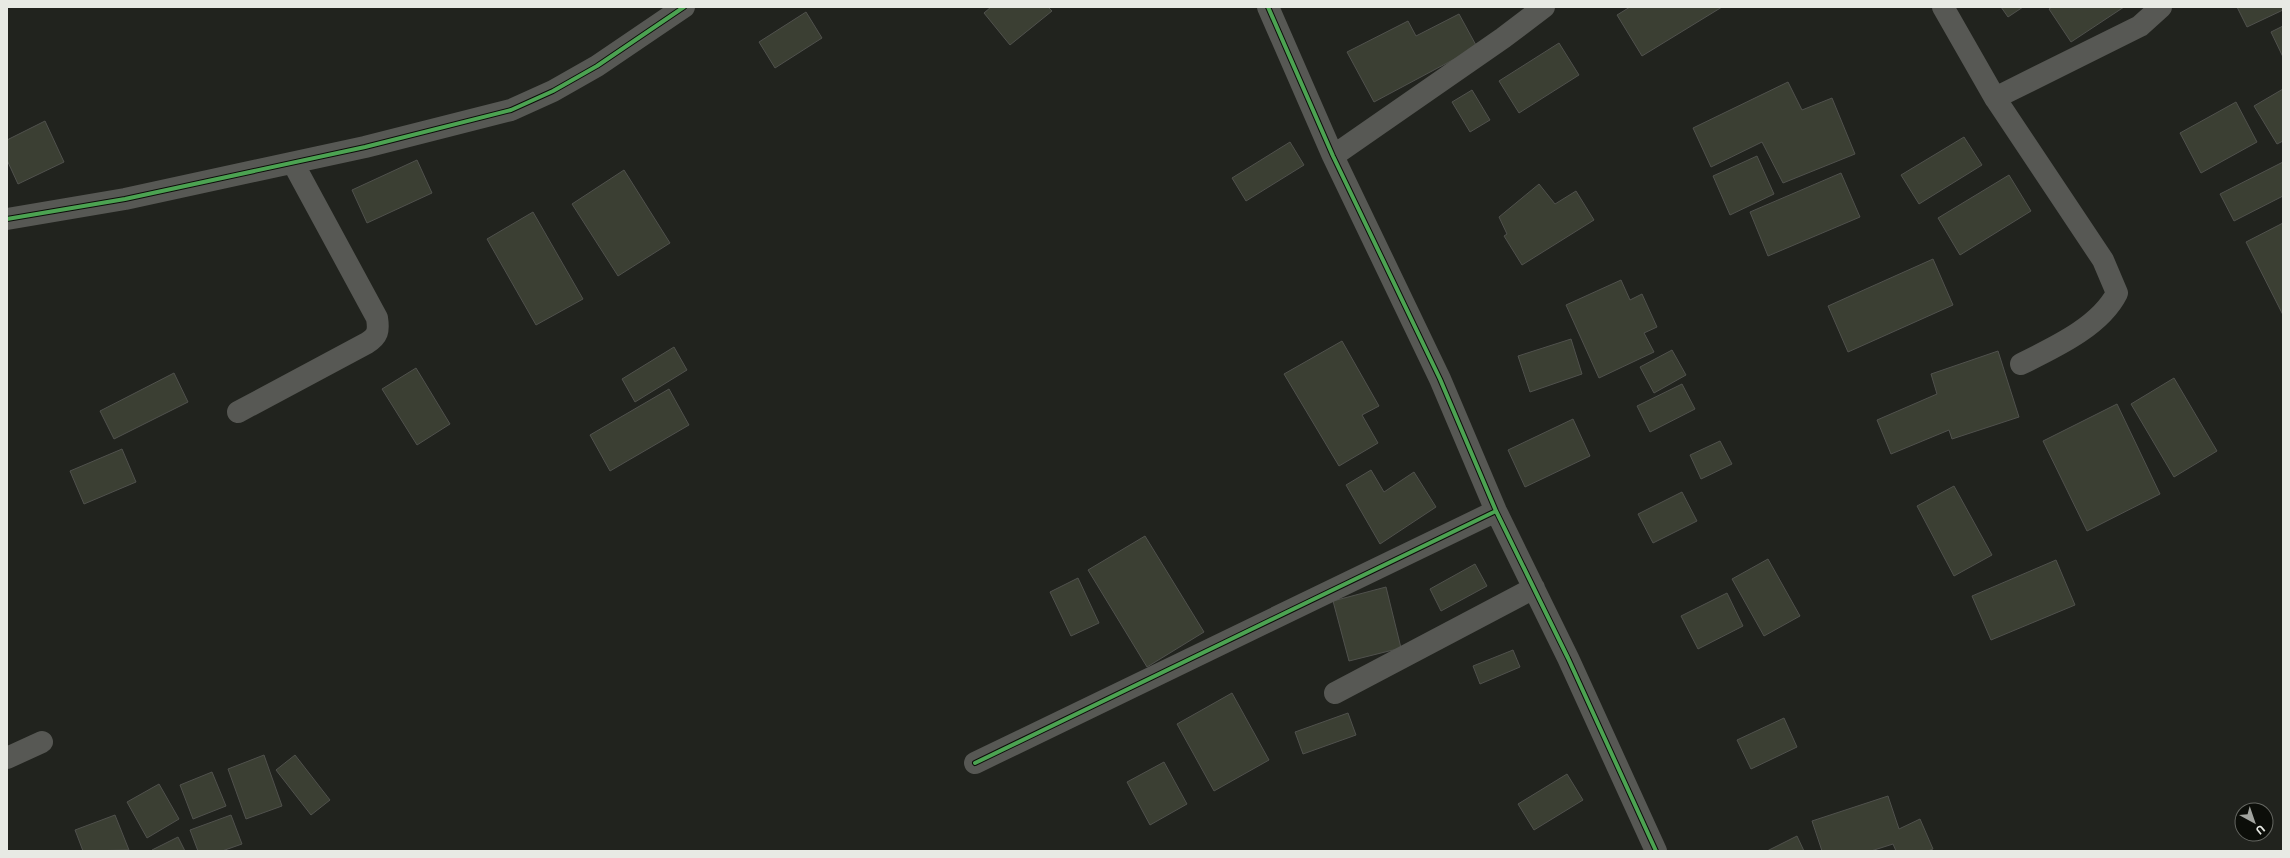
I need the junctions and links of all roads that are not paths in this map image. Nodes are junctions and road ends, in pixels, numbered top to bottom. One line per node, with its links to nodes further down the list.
1 (684, 7): 8 (street)
2 (1268, 7): 7 (street)
3 (1544, 7): 7 (street)
4 (1943, 7): 6 (street)
5 (2161, 7): 6 (street)
6 (1995, 98): 10 (street)
7 (1333, 156): 12 (street)
8 (293, 163): 9 (street); 11 (street)
9 (7, 219)
10 (2021, 364)
11 (238, 412)
12 (1496, 511): 13 (street); 17 (street)
13 (1534, 588): 14 (street); 18 (street)
14 (1335, 693)
15 (42, 742): 16 (street)
16 (7, 758)
17 (975, 763)
18 (1656, 851)

